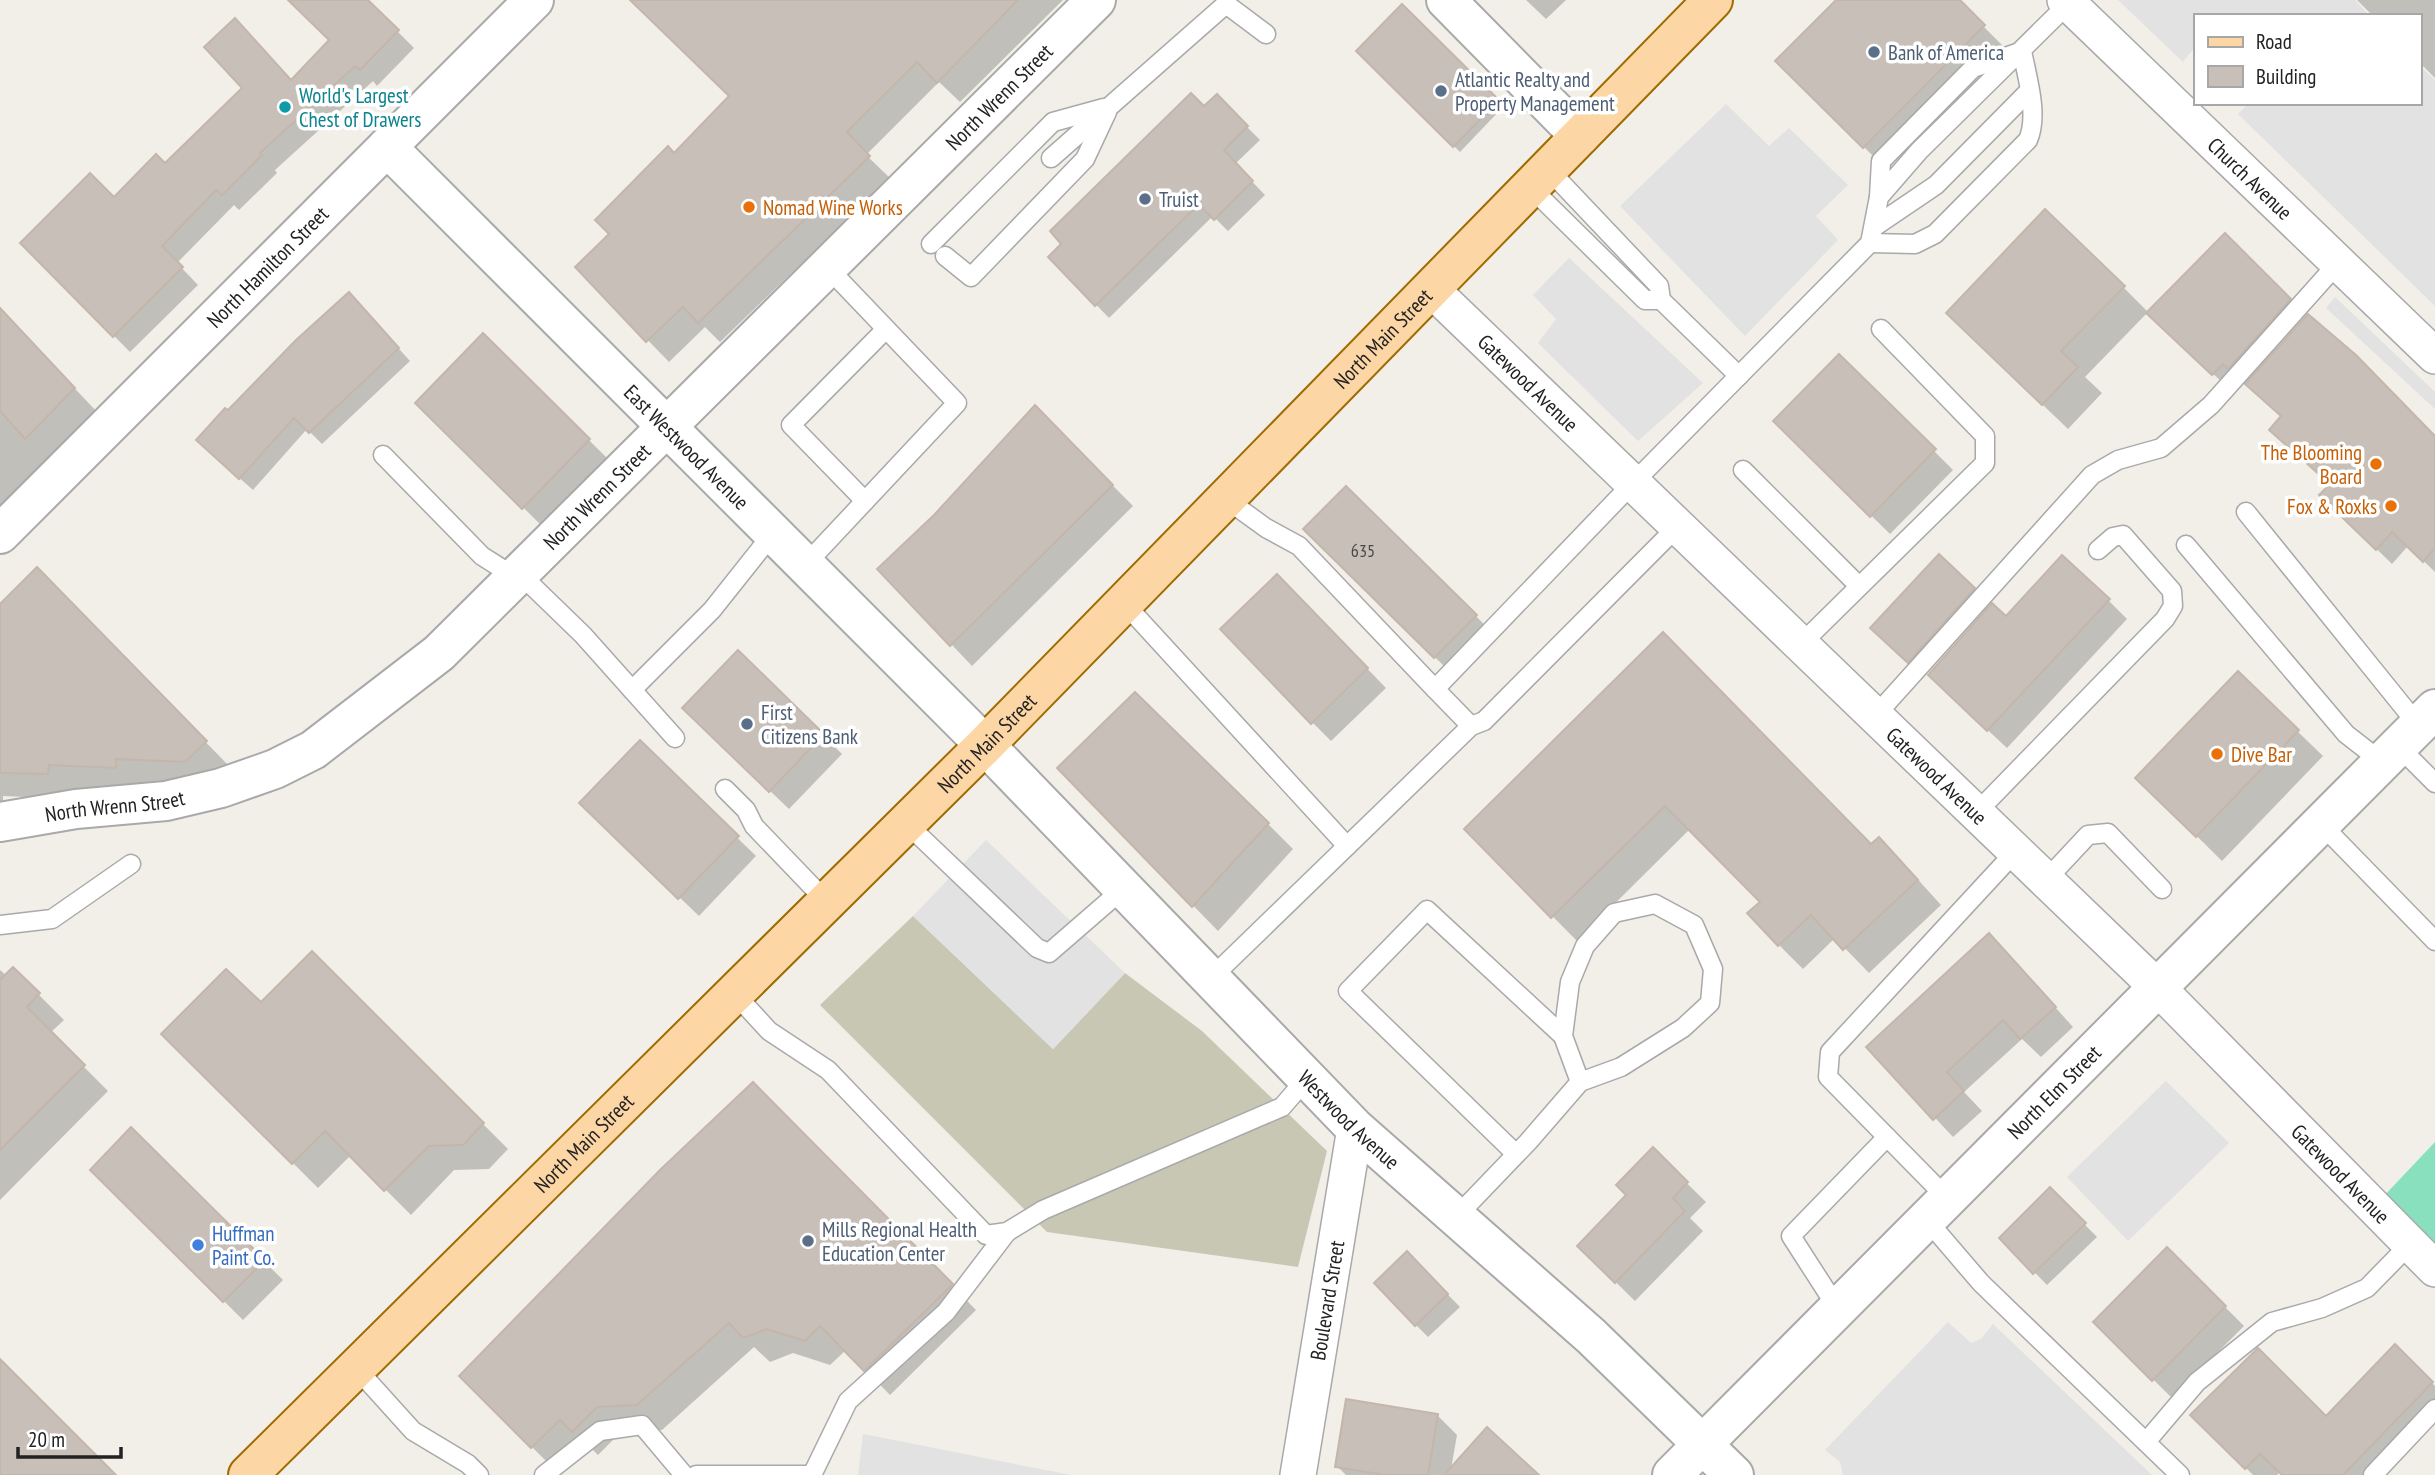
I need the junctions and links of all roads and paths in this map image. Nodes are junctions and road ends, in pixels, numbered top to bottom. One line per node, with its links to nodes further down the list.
1 (534, 0): 11 (street, North Hamilton Street)
2 (1096, 0): 16 (street, North Wrenn Street)
3 (1446, 0): 10 (street)
4 (1713, 0): 10 (main road, North Main Street)
5 (2067, 2): 7 (lane); 15 (street, Church Avenue)
6 (1266, 33): 9 (lane)
7 (2021, 51): 8 (lane); 14 (lane)
8 (2029, 91): 14 (lane); 14 (lane)
9 (1110, 106): 9 (lane); 12 (lane)
10 (1580, 136): 13 (main road, North Main Street)
11 (387, 147): 23 (street, East Westwood Avenue); 32 (street, North Hamilton Street)
12 (1051, 158)
13 (1539, 178): 17 (main road, North Main Street); 18 (lane); 18 (lane)
14 (1872, 235): 22 (lane)
15 (2338, 262): 21 (street, Church Avenue); 42 (lane)
16 (828, 268): 19 (lane); 23 (street, North Wrenn Street)
17 (1431, 289): 26 (street, Gatewood Avenue); 27 (main road, North Main Street)
18 (1661, 300): 22 (lane)
19 (886, 329): 28 (lane); 28 (lane)
20 (1881, 329): 37 (lane)
21 (2435, 356)
22 (1739, 376): 26 (lane)
23 (669, 426): 31 (street, East Westwood Avenue); 36 (street, North Wrenn Street)
24 (383, 455): 36 (lane)
25 (1743, 470): 37 (lane)
26 (1633, 483): 30 (street, Gatewood Avenue); 41 (lane)
27 (1226, 499): 38 (main road, North Main Street); 41 (lane)
28 (865, 501): 35 (lane)
29 (2246, 512): 44 (lane)
30 (1678, 526): 39 (street, Gatewood Avenue); 43 (lane)
31 (774, 532): 35 (street, East Westwood Avenue); 40 (lane)
32 (0, 534)
33 (2186, 545): 44 (lane)
34 (2098, 550): 49 (lane)
35 (806, 564): 46 (street, East Westwood Avenue)
36 (517, 575): 40 (lane); 50 (street, North Wrenn Street)
37 (1859, 586): 39 (lane)
38 (1124, 603): 46 (main road, North Main Street); 53 (lane)
39 (1801, 644): 42 (street, Gatewood Avenue)
40 (632, 690): 45 (lane)
41 (1435, 690): 43 (lane)
42 (1875, 716): 49 (street, Gatewood Avenue)
43 (1471, 726): 53 (lane)
44 (2408, 736): 47 (lane); 52 (street, North Elm Street)
45 (674, 738)
46 (985, 745): 51 (main road, North Main Street); 57 (street, Westwood Avenue)
47 (2435, 783)
48 (725, 789): 59 (lane)
49 (1976, 813): 54 (street, Gatewood Avenue)
50 (0, 822)
51 (906, 823): 57 (lane); 59 (main road, North Main Street)
52 (2321, 824): 61 (lane); 63 (street, North Elm Street)
53 (1348, 846): 62 (lane)
54 (2016, 851): 56 (street, Gatewood Avenue); 69 (lane)
55 (131, 864): 60 (lane)
56 (2046, 880): 58 (lane); 63 (street, Gatewood Avenue)
57 (1124, 888): 62 (street, Westwood Avenue)
58 (2162, 889)
59 (827, 902): 64 (main road, North Main Street)
60 (0, 925)
61 (2435, 941)
62 (1211, 978): 66 (street, Westwood Avenue)
63 (2158, 988): 71 (street, North Elm Street); 74 (street, Gatewood Avenue)
64 (735, 994): 73 (lane); 77 (main road, North Main Street)
65 (1563, 1036): 67 (lane); 67 (lane); 70 (lane)
66 (1307, 1078): 68 (street, Westwood Avenue); 73 (lane)
67 (1580, 1082): 70 (lane)
68 (1355, 1128): 72 (street, Westwood Avenue); 87 (street, Boulevard Street)
69 (1887, 1137): 71 (lane); 76 (lane)
70 (1516, 1154): 72 (lane)
71 (1937, 1209): 76 (street, North Elm Street); 79 (lane)
72 (1456, 1217): 80 (street, Westwood Avenue)
73 (1007, 1232): 86 (lane)
74 (2409, 1245): 75 (street, Gatewood Avenue); 79 (lane)
75 (2435, 1269)
76 (1838, 1309): 80 (street, North Elm Street)
77 (357, 1369): 81 (main road, North Main Street); 82 (lane)
78 (2435, 1409): 91 (lane)
79 (2146, 1442): 90 (lane)
80 (1703, 1445): 88 (street, North Elm Street); 89 (street, Westwood Avenue)
81 (259, 1471)
82 (479, 1475)
83 (544, 1475): 84 (lane)
84 (684, 1475)
85 (696, 1475): 86 (lane)
86 (812, 1475)
87 (1298, 1475)
88 (1672, 1475)
89 (1734, 1475)
90 (2180, 1475)
91 (2373, 1475)

